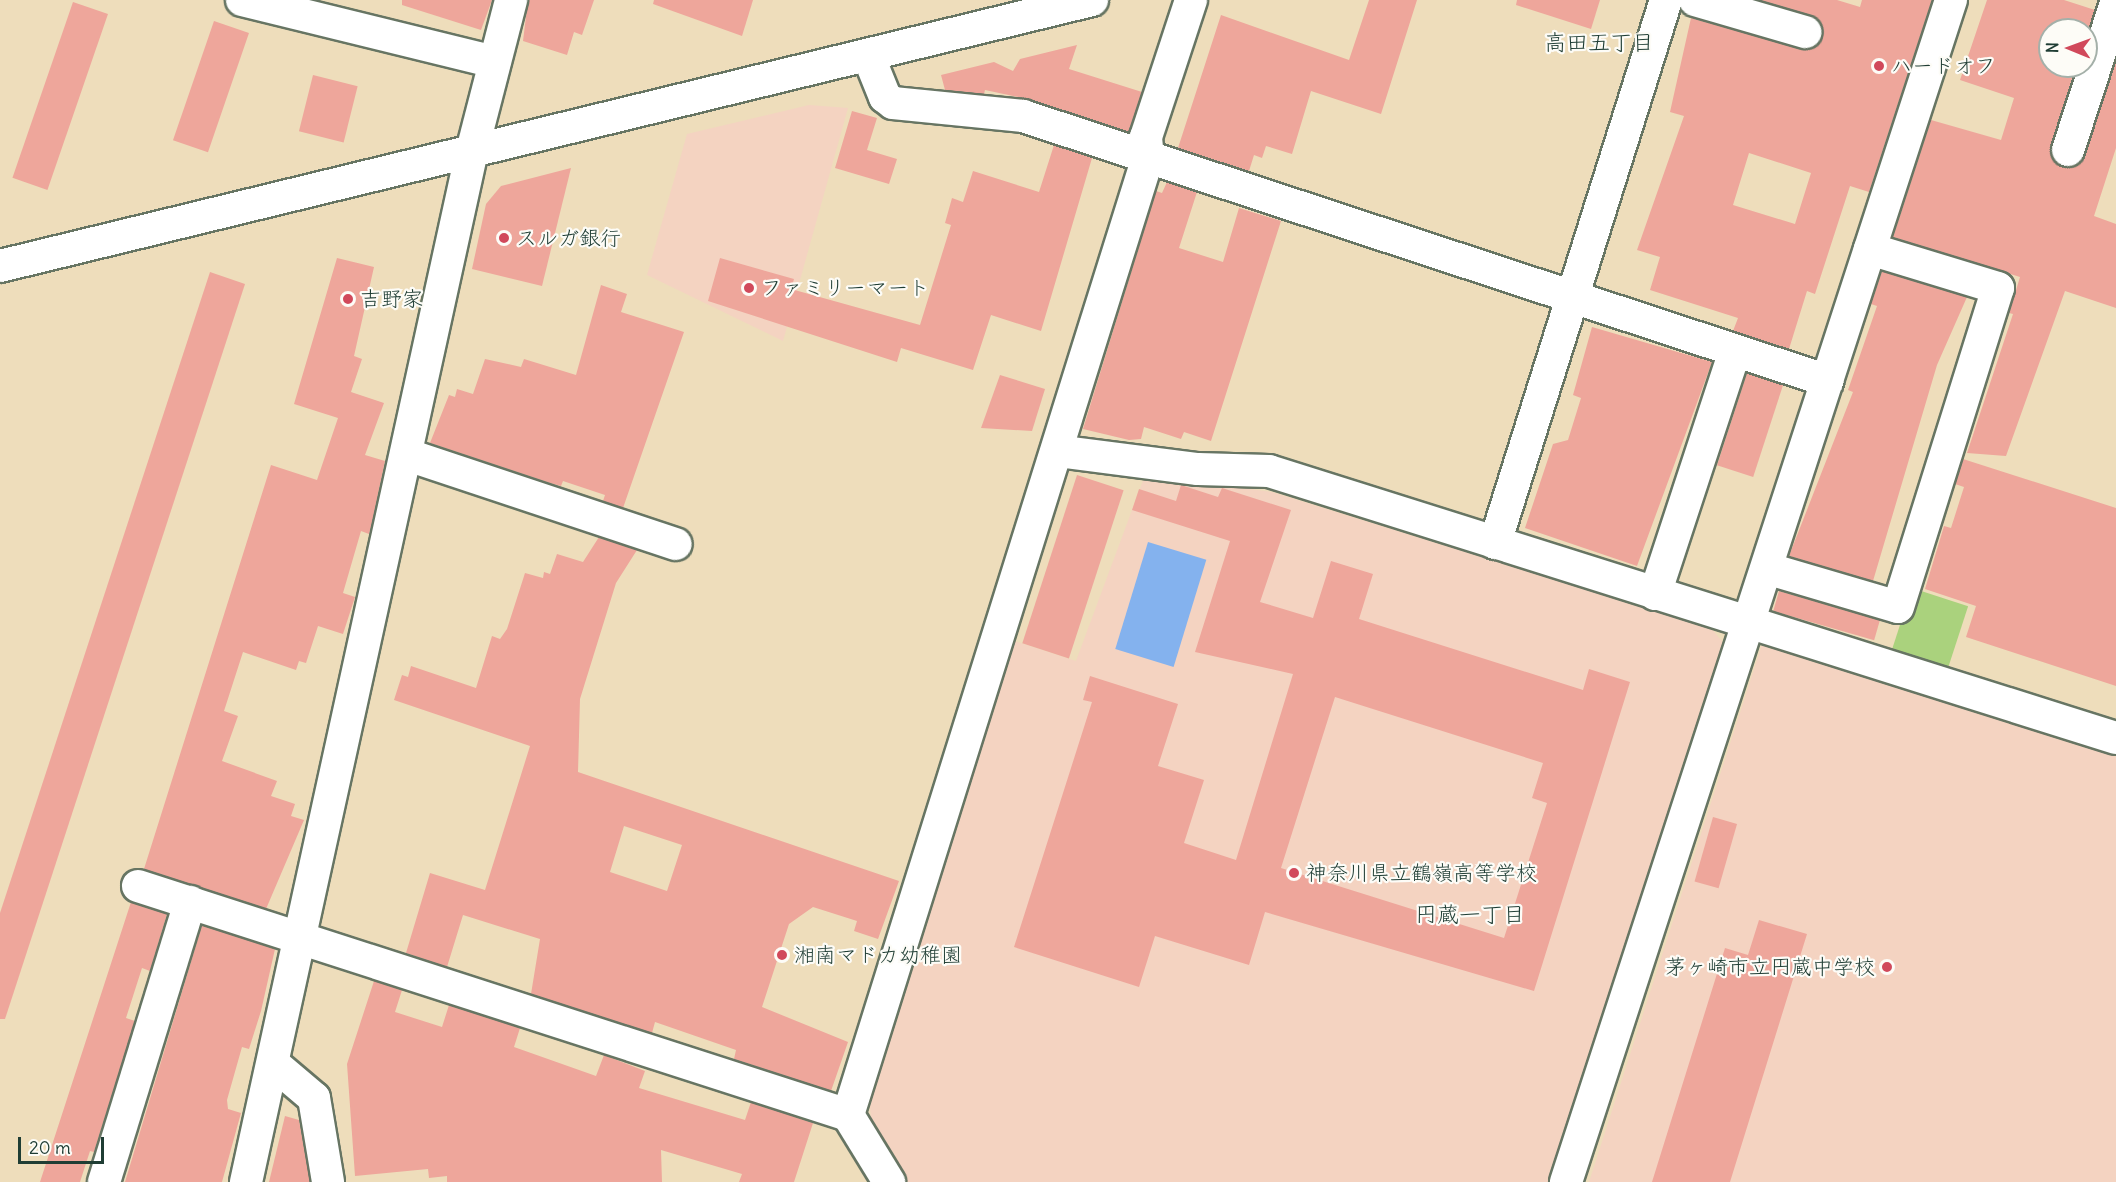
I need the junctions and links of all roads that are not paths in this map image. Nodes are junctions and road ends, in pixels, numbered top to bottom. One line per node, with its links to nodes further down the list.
1 (242, 0): 11 (street)
2 (511, 0): 11 (street)
3 (1092, 0): 10 (street)
4 (1191, 0): 14 (street)
5 (1666, 0): 17 (street)
6 (1695, 0): 9 (street)
7 (1951, 0): 15 (street)
8 (2116, 3): 12 (street)
9 (1805, 33)
10 (868, 55): 13 (street); 14 (street)
11 (494, 62): 13 (street)
12 (2068, 150)
13 (471, 155): 16 (street); 21 (street)
14 (1148, 157): 17 (street); 20 (street)
15 (1870, 249): 19 (street); 24 (street)
16 (0, 266)
17 (1572, 297): 19 (street); 22 (street)
18 (1731, 363): 25 (street)
19 (1828, 381): 24 (street)
20 (1057, 451): 22 (street); 32 (street)
21 (408, 455): 23 (street); 30 (street)
22 (1495, 543): 25 (street)
23 (676, 544)
24 (1769, 568): 26 (street)
25 (1655, 594): 26 (street)
26 (1750, 619): 27 (street); 37 (street)
27 (2116, 738)
28 (138, 886): 29 (street)
29 (190, 902): 30 (street); 33 (street)
30 (303, 939): 31 (street); 32 (street)
31 (275, 1065): 34 (street); 35 (street)
32 (848, 1115): 36 (street)
33 (104, 1182)
34 (246, 1182)
35 (328, 1182)
36 (889, 1182)
37 (1566, 1182)

